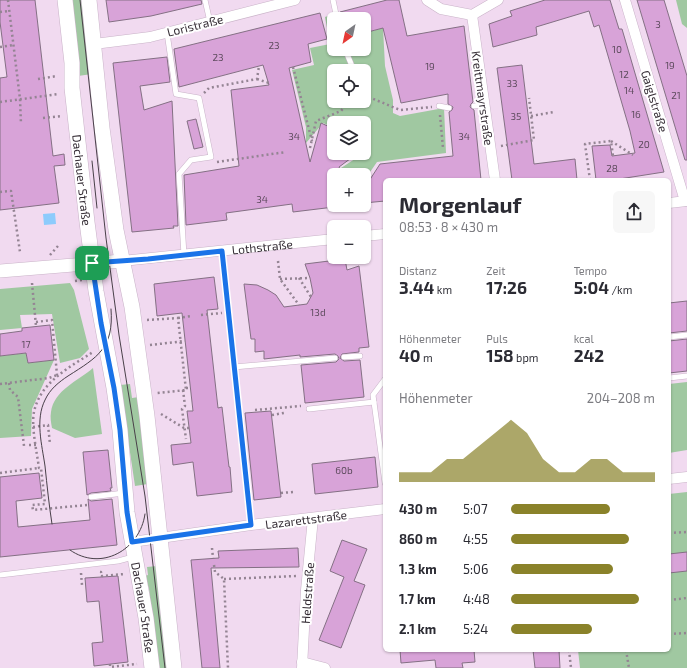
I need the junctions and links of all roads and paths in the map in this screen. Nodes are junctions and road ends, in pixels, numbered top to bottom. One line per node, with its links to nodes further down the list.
1 (8, 0): 10 (path)
2 (65, 0): 63 (main road, Dachauer Straße)
3 (89, 0): 16 (main road, Dachauer Straße)
4 (205, 0): 14 (lane)
5 (295, 0): 14 (street, Loristraße)
6 (333, 0): 12 (lane)
7 (427, 0): 13 (street)
8 (498, 0): 13 (street)
9 (625, 0): 53 (street, Gaiglstraße)
10 (9, 11): 11 (path); 17 (path)
11 (0, 12)
12 (336, 12)
13 (472, 15): 31 (street, Kreittmayrstraße)
14 (210, 22): 15 (street, Loristraße)
15 (167, 33): 16 (street, Loristraße); 26 (lane)
16 (94, 44): 61 (main road, Dachauer Straße)
17 (13, 45): 18 (path); 29 (path)
18 (2, 47)
19 (259, 66): 23 (path)
20 (294, 67): 41 (path)
21 (57, 76): 22 (path)
22 (38, 78)
23 (257, 79): 24 (path); 26 (path)
24 (269, 83)
25 (59, 94): 29 (path)
26 (199, 98): 49 (lane)
27 (371, 98): 32 (path)
28 (529, 98): 38 (path)
29 (20, 99): 30 (path); 40 (path)
30 (0, 102)
31 (484, 105): 33 (lane); 43 (street, Kreittmayrstraße)
32 (439, 106): 35 (lane); 45 (path)
33 (474, 106)
34 (343, 108): 41 (path)
35 (448, 108)
36 (554, 112): 38 (path)
37 (62, 116): 39 (path)
38 (531, 116): 43 (path)
39 (43, 118)
40 (21, 124)
41 (312, 141): 44 (path)
42 (611, 142): 47 (path); 48 (path); 51 (path)
43 (490, 147): 50 (street, Kreittmayrstraße)
44 (310, 148)
45 (443, 148)
46 (286, 152): 49 (path)
47 (633, 155)
48 (613, 156)
49 (211, 157): 60 (lane)
50 (495, 178)
51 (590, 178)
52 (0, 192): 59 (path)
53 (686, 201): 54 (street)
54 (671, 203)
55 (383, 234): 56 (street)
56 (371, 235)
57 (327, 240): 58 (street, Lothstraße)
58 (222, 251): 60 (street, Lothstraße); 71 (lane)
59 (20, 252)
60 (184, 255): 61 (street, Lothstraße)
61 (122, 261): 63 (street, Lothstraße); 127 (main road, Dachauer Straße)
62 (278, 261): 67 (path)
63 (92, 263): 64 (street, Lothstraße); 80 (main road, Dachauer Straße)
64 (0, 271)
65 (299, 278): 66 (path); 67 (path); 69 (path)
66 (310, 278)
67 (280, 279): 70 (path)
68 (32, 283): 76 (path)
69 (310, 297)
70 (298, 305)
71 (228, 312): 72 (path); 87 (lane)
72 (201, 315)
73 (190, 316): 74 (path)
74 (178, 318): 75 (path); 82 (path)
75 (145, 321)
76 (36, 322): 77 (path); 89 (path)
77 (36, 326)
78 (687, 335): 79 (lane)
79 (671, 338)
80 (104, 340): 88 (path); 118 (main road, Dachauer Straße)
81 (185, 341): 82 (path)
82 (181, 342): 83 (path); 96 (path)
83 (149, 345)
84 (360, 356): 85 (lane)
85 (344, 357)
86 (335, 358): 87 (lane)
87 (234, 367): 124 (lane)
88 (62, 374): 89 (path); 104 (path)
89 (57, 375): 93 (path)
90 (687, 376): 91 (lane)
91 (671, 378)
92 (383, 381): 98 (lane)
93 (9, 383): 94 (path); 111 (path)
94 (0, 384)
95 (191, 388): 96 (path)
96 (184, 389): 97 (path); 105 (path)
97 (157, 393)
98 (374, 402): 99 (lane); 113 (lane)
99 (309, 409): 100 (path)
100 (255, 410)
101 (284, 413): 103 (path)
102 (161, 414): 105 (path)
103 (272, 414)
104 (34, 427): 108 (path); 109 (path)
105 (184, 428): 106 (path); 107 (path)
106 (189, 428)
107 (186, 439)
108 (36, 444): 110 (path); 112 (path)
109 (50, 444)
110 (29, 445)
111 (24, 446)
112 (39, 468): 114 (path); 121 (path)
113 (383, 468)
114 (0, 473)
115 (687, 477): 116 (street)
116 (671, 479)
117 (293, 492): 119 (path)
118 (125, 493): 120 (lane); 129 (main road, Dachauer Straße)
119 (281, 493)
120 (91, 497)
121 (90, 504)
122 (383, 509): 123 (street, Lazarettstraße)
123 (313, 518): 124 (street, Lazarettstraße); 136 (street, Heldstraße)
124 (251, 525): 127 (street, Lazarettstraße)
125 (687, 532): 126 (path)
126 (671, 533)
127 (160, 538): 129 (street, Lazarettstraße); 149 (main road, Dachauer Straße)
128 (212, 548): 130 (path)
129 (133, 549): 135 (lane); 148 (main road, Dachauer Straße)
130 (213, 558)
131 (214, 565): 137 (path)
132 (94, 572): 134 (path)
133 (88, 573): 138 (path)
134 (128, 573)
135 (0, 575)
136 (308, 576): 137 (path); 147 (street, Heldstraße)
137 (224, 579): 150 (path)
138 (82, 585)
139 (687, 598): 140 (path)
140 (671, 600)
141 (687, 633): 142 (path)
142 (671, 634)
143 (569, 652): 152 (path)
144 (626, 652): 153 (path)
145 (110, 664): 146 (path)
146 (137, 664)
147 (302, 665): 151 (street)
148 (152, 668)
149 (174, 668)
150 (228, 668)
151 (325, 668)
152 (571, 668)
153 (629, 668)

